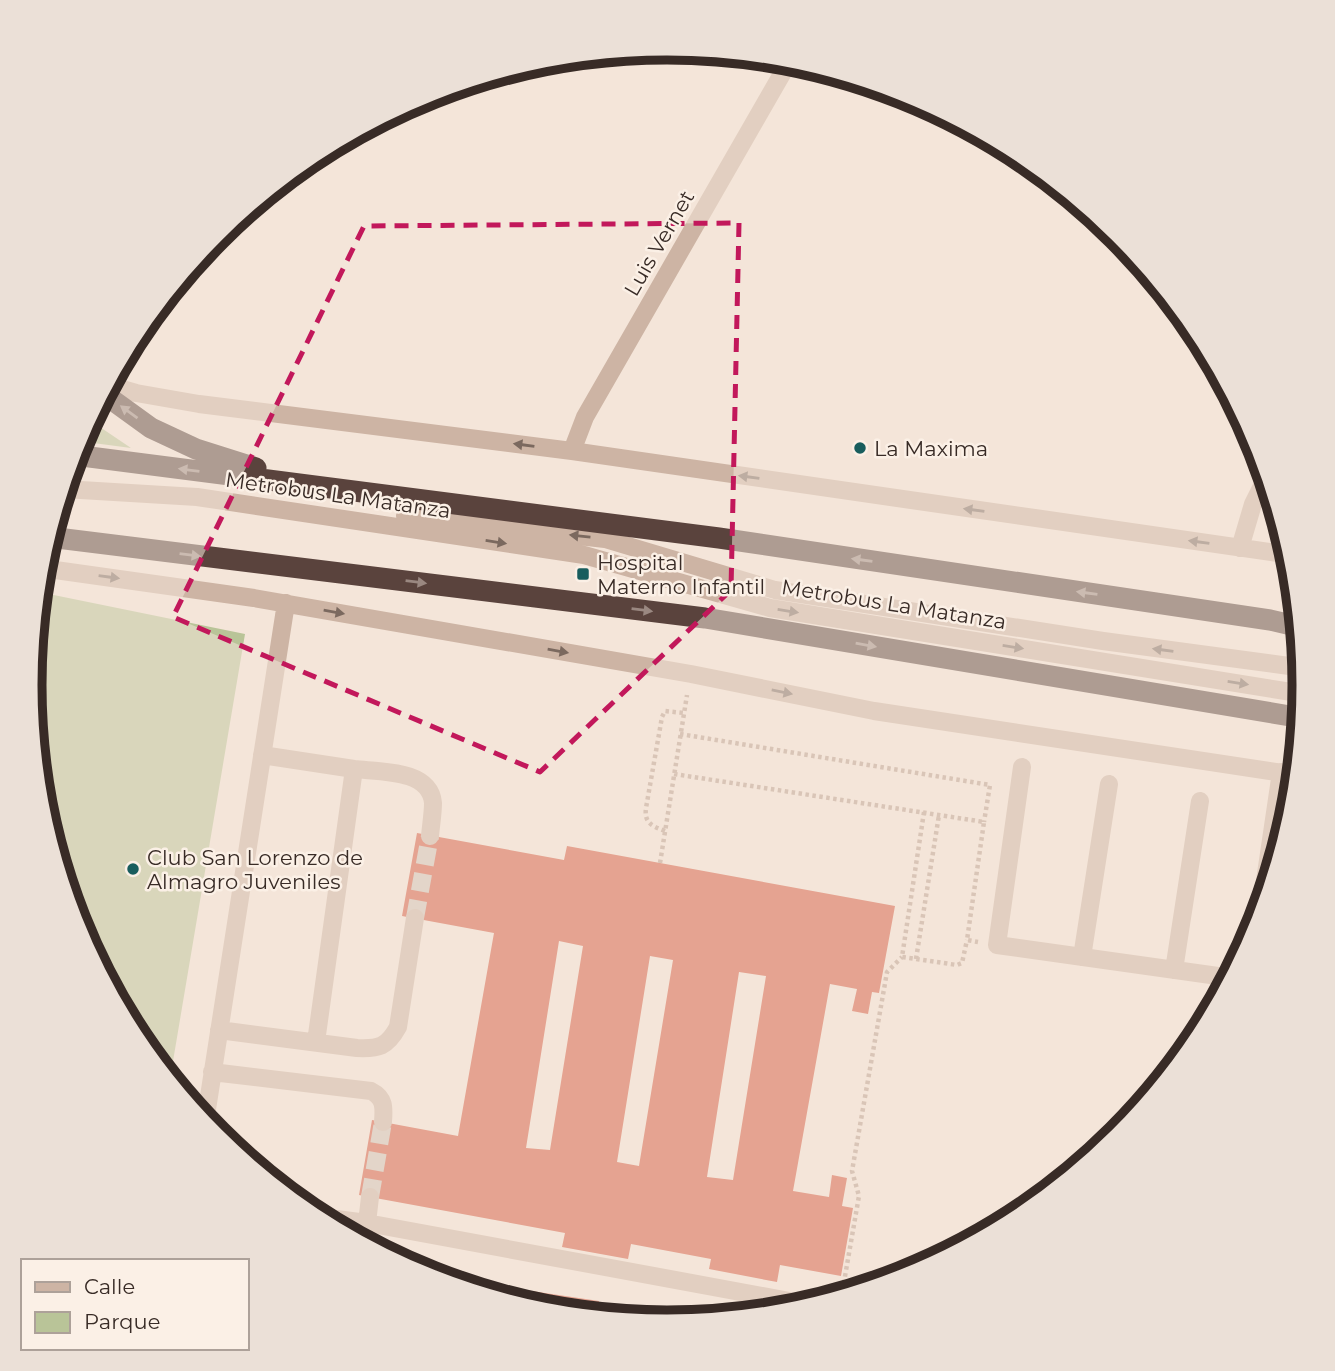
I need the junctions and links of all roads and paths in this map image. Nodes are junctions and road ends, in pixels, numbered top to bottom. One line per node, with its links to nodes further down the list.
1 (784, 71): 4 (street, Luis Vernet)
2 (118, 388): 4 (street, one-way to 2)
3 (112, 400): 9 (highway, one-way to 3)
4 (572, 451): 11 (street, one-way to 4)
5 (86, 456): 9 (highway, one-way to 5)
6 (77, 479): 16 (street, Metrobus La Matanza, one-way to 6)
7 (1261, 488): 11 (street)
8 (73, 490): 17 (street, Metrobus La Matanza, one-way to 17)
9 (354, 490): 15 (highway, one-way to 9)
10 (60, 538): 18 (highway, one-way to 18)
11 (1240, 548): 12 (street)
12 (1279, 553)
13 (53, 570): 14 (street, one-way to 14)
14 (286, 603): 20 (street); 24 (street, one-way to 24)
15 (1290, 625)
16 (1293, 666)
17 (1293, 692)
18 (1292, 717)
19 (680, 734): 23 (path); 29 (path); 30 (path)
20 (262, 755): 22 (street); 41 (street)
21 (1022, 767): 35 (street)
22 (354, 769): 31 (street); 42 (street)
23 (674, 774): 27 (path); 30 (path)
24 (1287, 774)
25 (1109, 784): 37 (street)
26 (1200, 801): 39 (street)
27 (925, 812): 28 (path); 36 (path)
28 (939, 815): 29 (path); 38 (path)
29 (984, 822): 34 (path)
30 (665, 831): 32 (path)
31 (430, 836)
32 (660, 863)
33 (415, 918): 42 (street)
34 (967, 940): 35 (path); 38 (path)
35 (997, 945): 37 (street)
36 (902, 957): 38 (path); 49 (path)
37 (1082, 957): 39 (street)
38 (916, 959)
39 (1174, 970): 40 (street)
40 (1220, 976)
41 (219, 1030): 42 (street); 43 (street)
42 (317, 1042)
43 (212, 1072): 44 (street); 45 (street)
44 (207, 1109)
45 (383, 1122)
46 (370, 1197): 48 (street)
47 (343, 1220): 48 (street)
48 (367, 1223): 50 (street)
49 (841, 1286)
50 (784, 1300)

